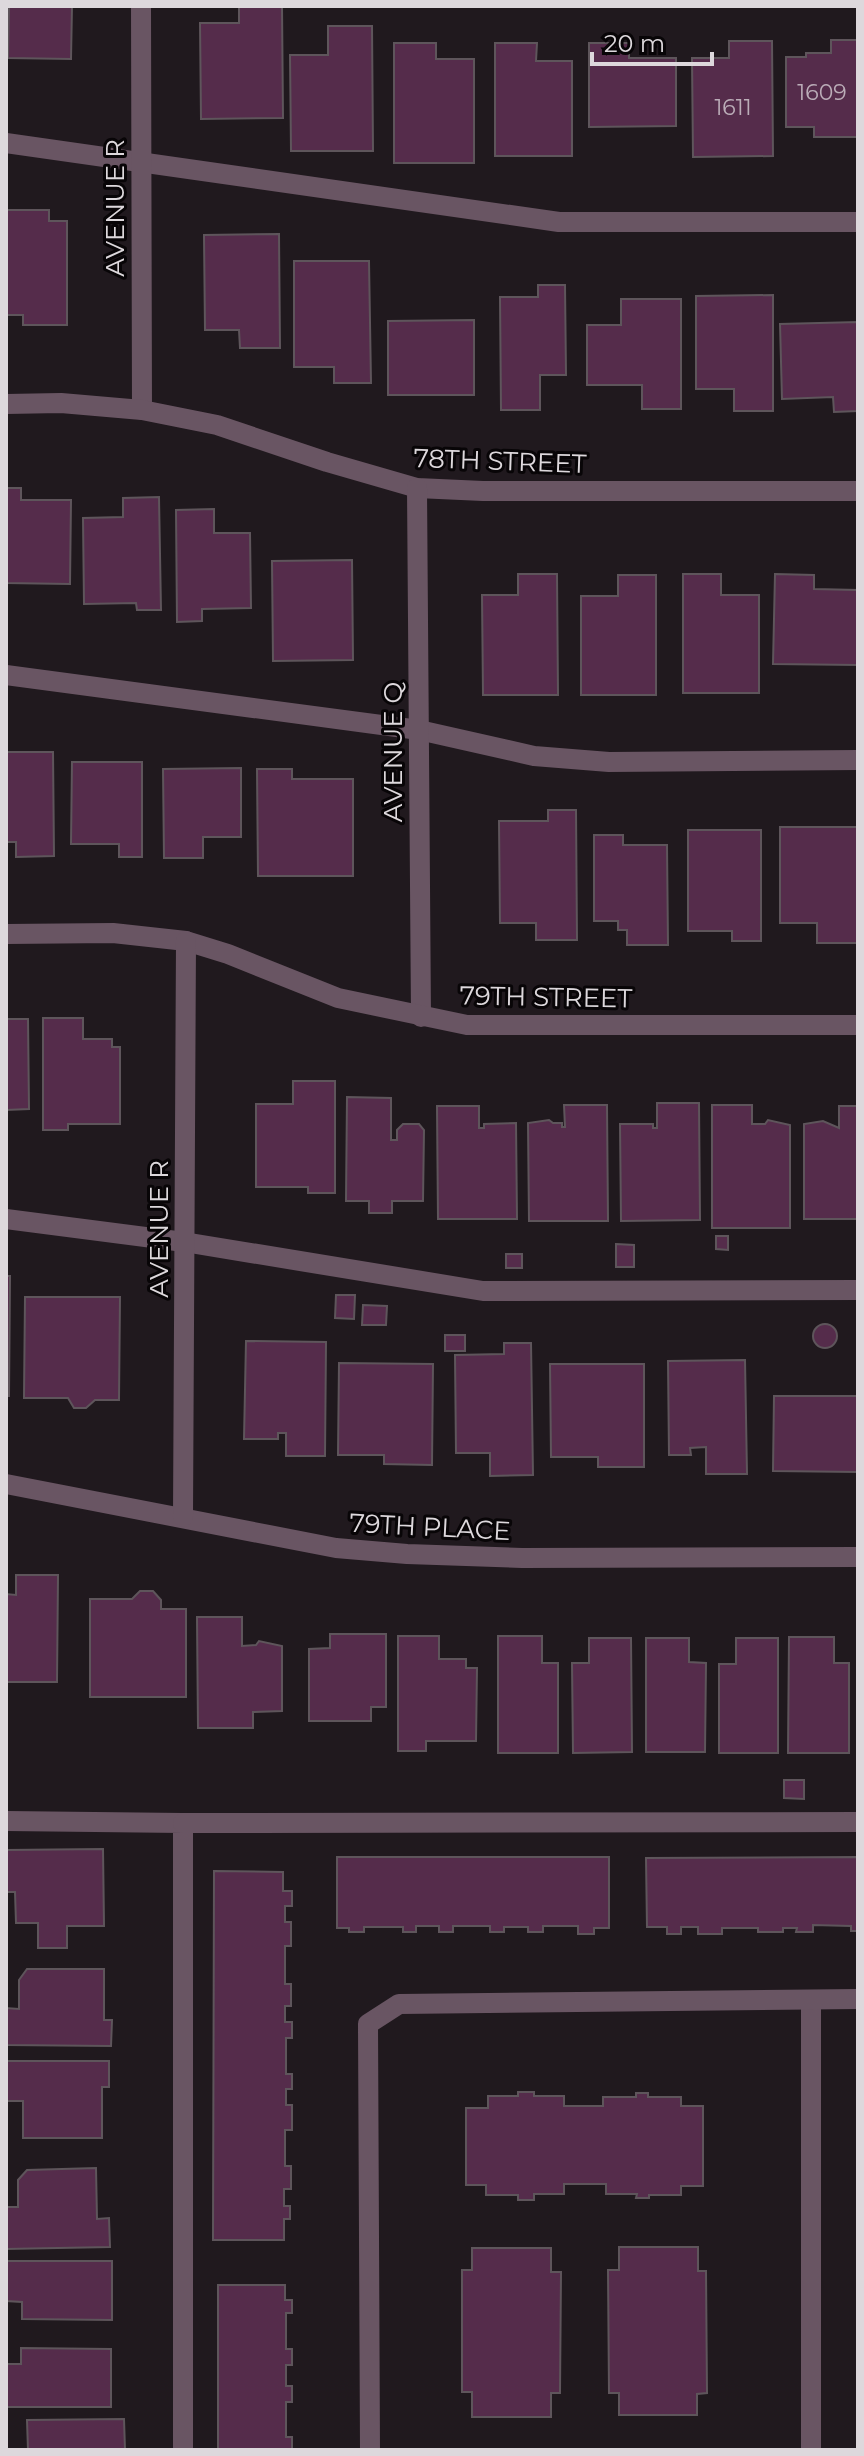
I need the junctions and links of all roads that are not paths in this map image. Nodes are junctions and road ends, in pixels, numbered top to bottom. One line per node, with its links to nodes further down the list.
1 (141, 6): 3 (street, AVENUE R)
2 (6, 143): 3 (street)
3 (141, 162): 4 (street); 6 (street, AVENUE R)
4 (858, 222)
5 (6, 404): 6 (street, 78TH STREET)
6 (142, 410): 7 (street, 78TH STREET)
7 (417, 488): 8 (street, 78TH STREET); 10 (street, AVENUE Q)
8 (858, 491)
9 (6, 675): 10 (street)
10 (419, 730): 11 (street); 14 (street, AVENUE Q)
11 (858, 760)
12 (6, 934): 13 (street, 79TH STREET)
13 (186, 941): 14 (street, 79TH STREET); 17 (street, AVENUE R)
14 (421, 1017): 15 (street, 79TH STREET)
15 (858, 1025)
16 (6, 1219): 17 (street)
17 (184, 1242): 18 (street); 20 (street, AVENUE R)
18 (858, 1290)
19 (6, 1484): 20 (street, 79TH PLACE)
20 (183, 1517): 21 (street, 79TH PLACE)
21 (858, 1557)
22 (6, 1821): 24 (street)
23 (858, 1822): 24 (street)
24 (183, 1823): 27 (street)
25 (858, 1999): 26 (street)
26 (811, 2000): 28 (street); 29 (street)
27 (183, 2450)
28 (370, 2450)
29 (811, 2450)

